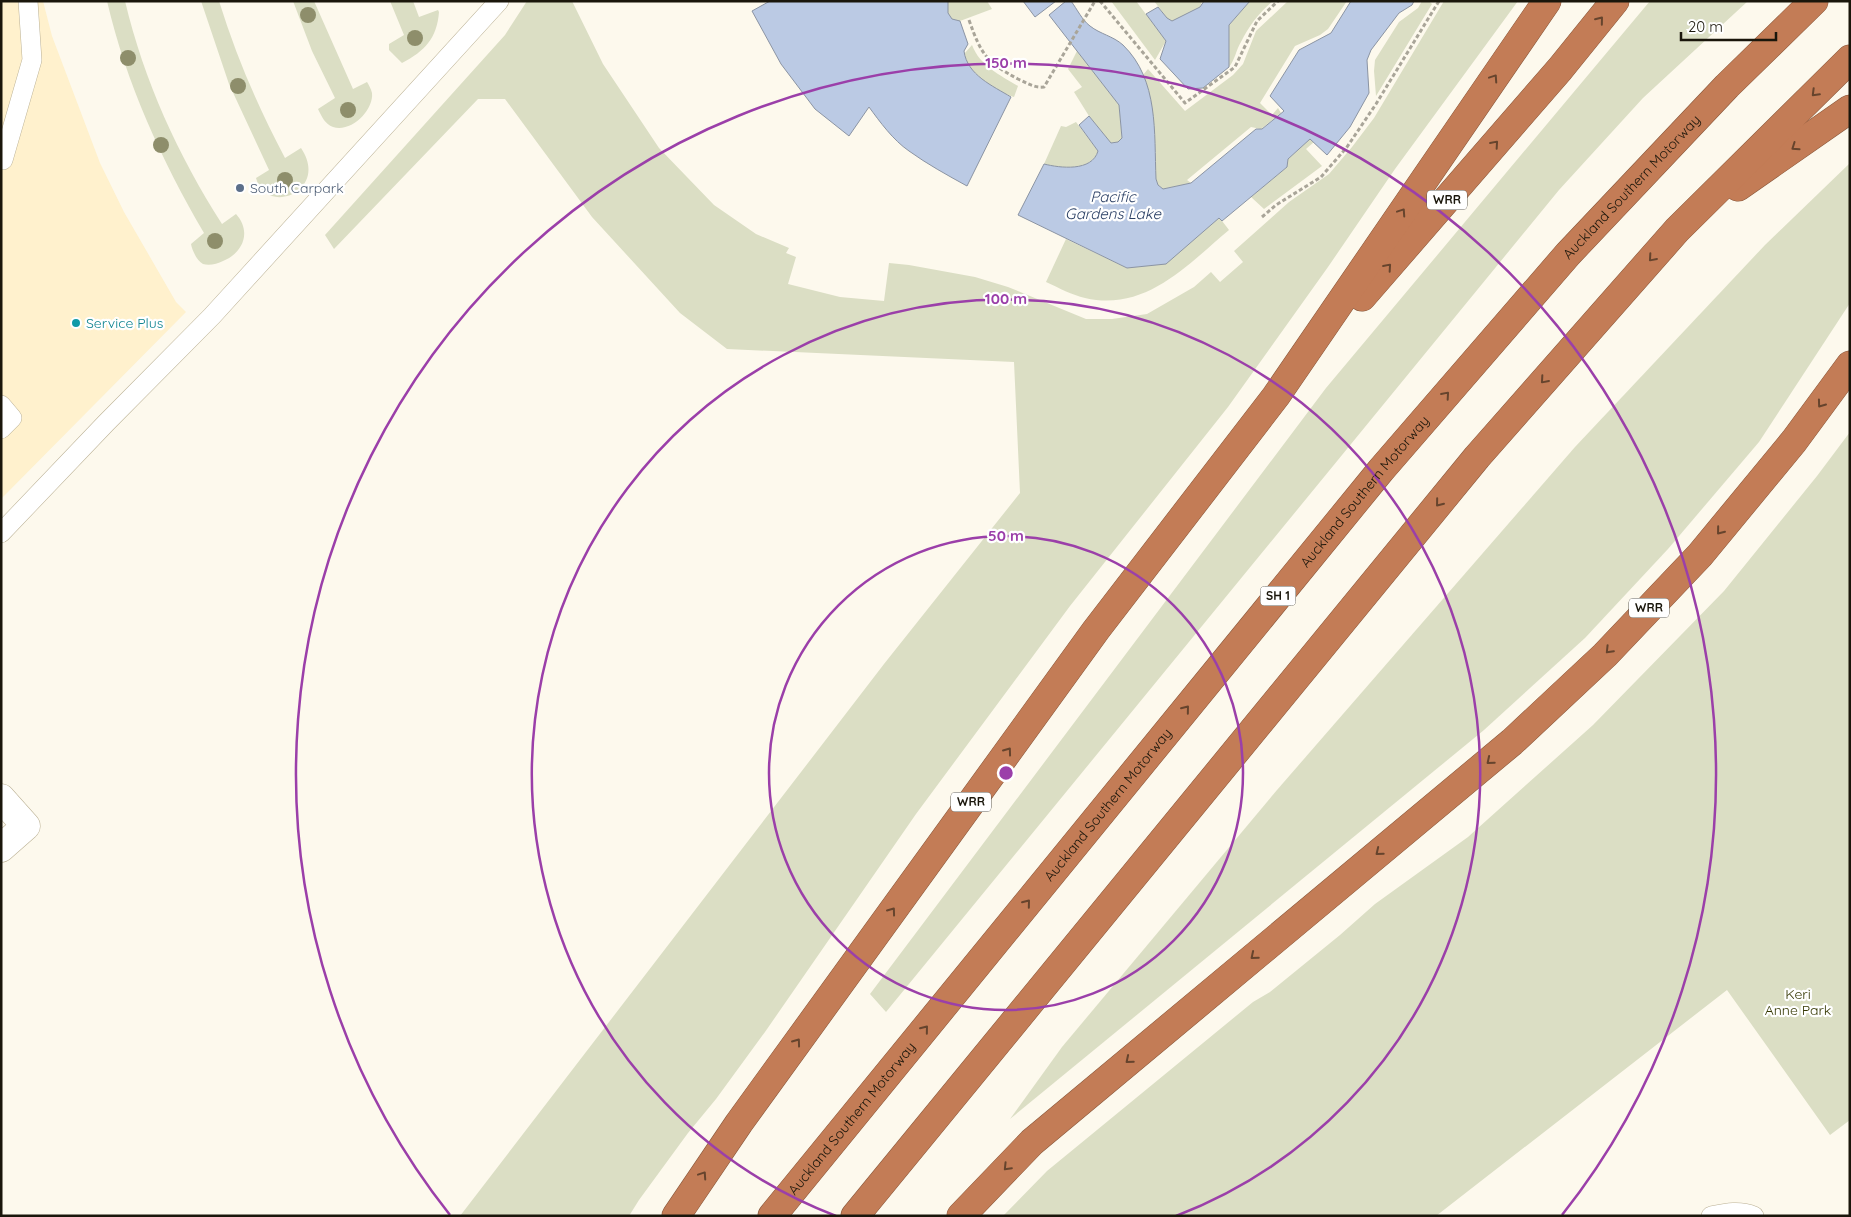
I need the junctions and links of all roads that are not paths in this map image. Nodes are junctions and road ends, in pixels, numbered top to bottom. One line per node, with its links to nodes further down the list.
1 (28, 1): 8 (lane)
2 (499, 1): 14 (lane)
3 (1547, 1): 11 (highway, one-way to 3)
4 (1615, 1): 11 (highway, WRR, one-way to 4)
5 (1814, 1): 18 (highway, Auckland Southern Motorway / SH 1, one-way to 5)
6 (1850, 58): 9 (highway, one-way to 9)
7 (1850, 109): 9 (highway, one-way to 9)
8 (3, 160)
9 (1677, 230): 19 (highway, one-way to 19)
10 (1850, 365): 20 (highway, WRR, one-way to 20)
11 (1276, 396): 17 (highway, WRR, one-way to 11)
12 (1, 405): 13 (lane)
13 (1, 429)
14 (3, 527)
15 (1, 798): 16 (street)
16 (1, 848)
17 (676, 1216)
18 (772, 1216)
19 (855, 1216)
20 (961, 1216)
21 (1711, 1216): 22 (lane)
22 (1754, 1216)

